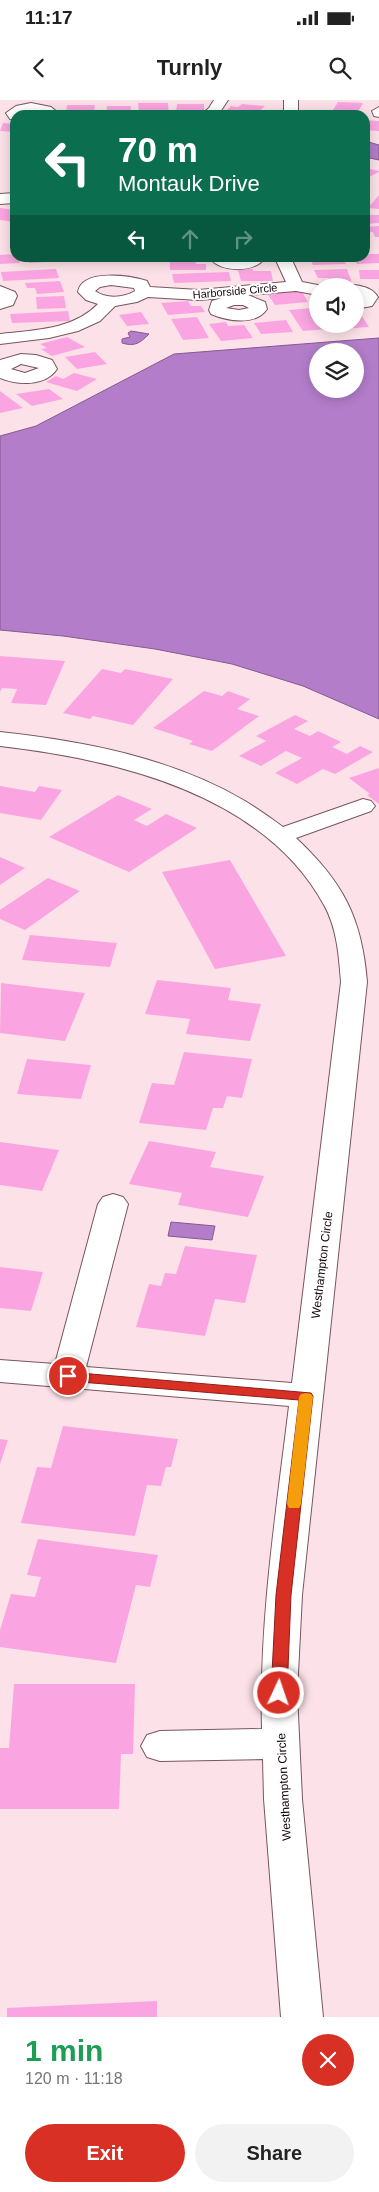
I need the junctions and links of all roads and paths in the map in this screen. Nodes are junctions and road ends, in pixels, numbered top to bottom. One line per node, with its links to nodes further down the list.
1 (34, 104): 2 (street); 3 (street)
2 (17, 110)
3 (48, 110)
4 (224, 262): 5 (street)
5 (250, 262)
6 (286, 262): 7 (street, Harborside Circle)
7 (296, 286): 8 (street); 10 (street, Harborside Circle)
8 (309, 288)
9 (0, 291): 14 (street)
10 (144, 292): 12 (street); 12 (street)
11 (364, 292): 13 (street)
12 (111, 301): 15 (street)
13 (364, 302)
14 (0, 304)
15 (0, 339)
16 (0, 347): 17 (street)
17 (14, 360)
18 (0, 739): 20 (street, Westhampton Circle)
19 (363, 806): 20 (street)
20 (280, 836): 24 (street, Westhampton Circle)
21 (113, 1204): 23 (street)
22 (0, 1371): 23 (street)
23 (68, 1376): 24 (street)
24 (306, 1396): 25 (street, Westhampton Circle)
25 (281, 1744): 26 (street); 27 (street, Westhampton Circle)
26 (160, 1746)
27 (302, 2017)

